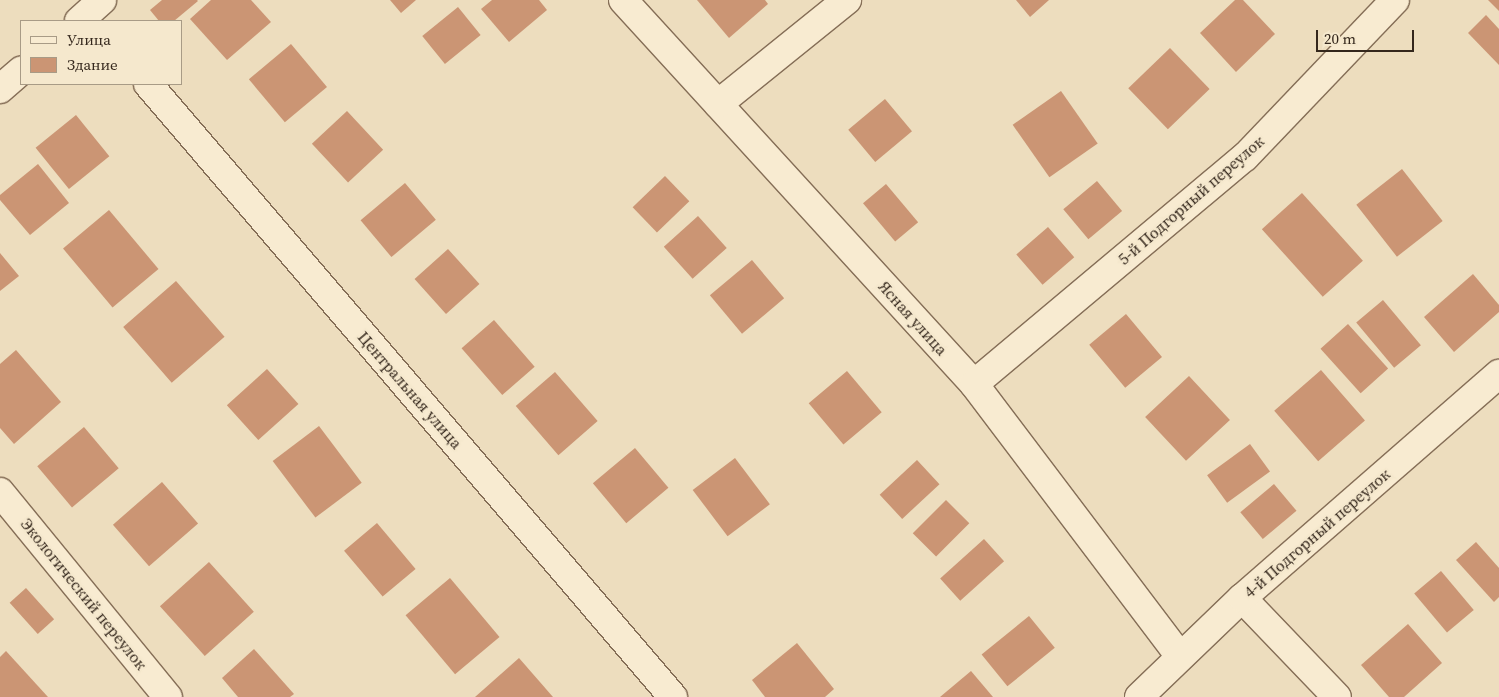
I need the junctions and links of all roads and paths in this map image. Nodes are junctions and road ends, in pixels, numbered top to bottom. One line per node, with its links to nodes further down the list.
1 (624, 0): 7 (street, Ясная улица)
2 (847, 0): 7 (street)
3 (1395, 0): 9 (street, 5-й Подгорный переулок)
4 (20, 72): 6 (street)
5 (149, 85): 14 (street, Центральная улица)
6 (0, 89)
7 (718, 104): 9 (street, Ясная улица)
8 (1499, 374): 11 (street, 4-й Подгорный переулок)
9 (974, 384): 12 (street, Ясная улица)
10 (0, 492): 13 (street, Экологический переулок)
11 (1242, 598): 12 (street, 4-й Подгорный переулок); 16 (street)
12 (1180, 656): 15 (street, 4-й Подгорный переулок)
13 (168, 697)
14 (673, 697)
15 (1139, 697)
16 (1337, 697)

